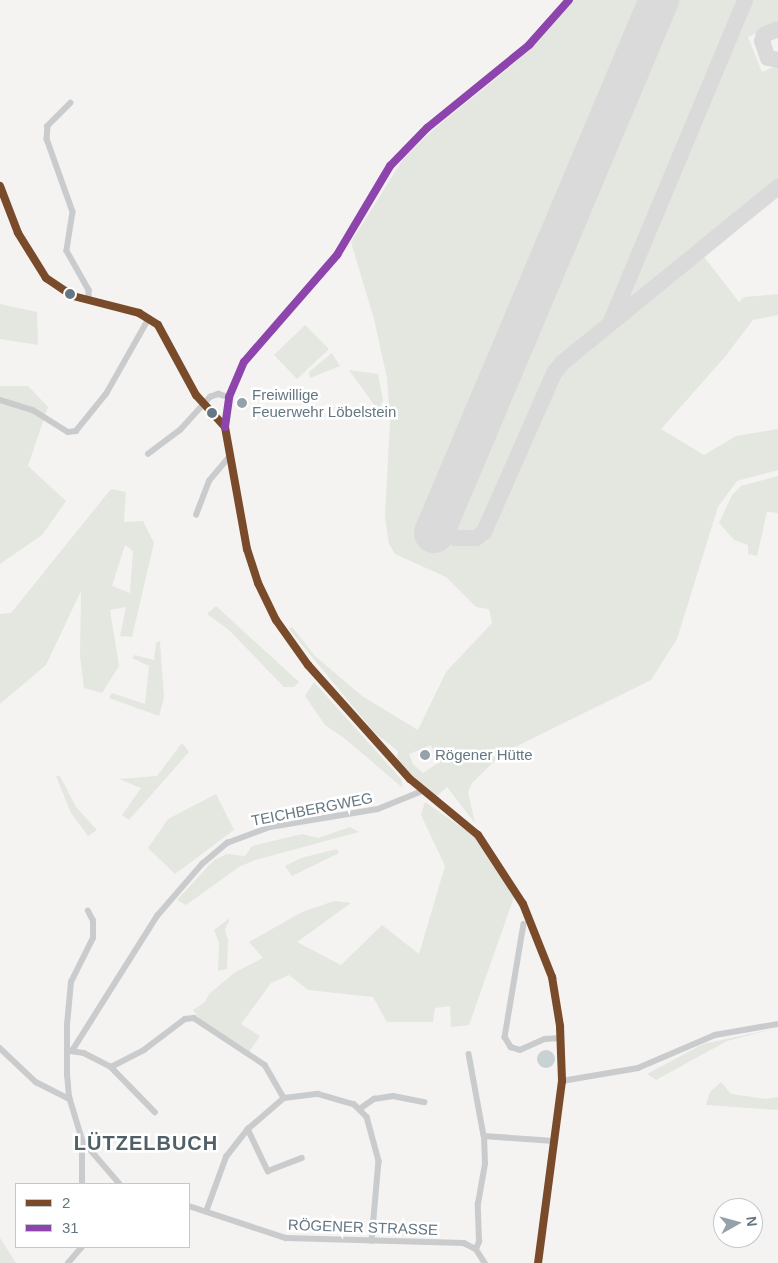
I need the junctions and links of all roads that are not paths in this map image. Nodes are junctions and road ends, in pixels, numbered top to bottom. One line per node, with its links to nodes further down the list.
1 (569, 0): 6 (street)
2 (71, 103): 4 (street)
3 (0, 186): 4 (street)
4 (89, 300): 5 (street)
5 (149, 318): 7 (street); 8 (street)
6 (230, 396): 8 (street); 9 (street)
7 (0, 400)
8 (205, 404): 9 (street); 10 (street)
9 (225, 428): 11 (street)
10 (148, 454)
11 (230, 456): 12 (street); 13 (street)
12 (196, 515)
13 (422, 791): 17 (street); 19 (street, TEICHBERGWEG)
14 (88, 911): 19 (street)
15 (524, 924): 17 (street)
16 (778, 1024): 22 (street)
17 (560, 1038): 22 (street)
18 (0, 1048): 24 (street)
19 (69, 1051): 21 (street); 24 (street)
20 (469, 1054): 29 (street)
21 (111, 1067): 23 (street); 27 (street)
22 (562, 1081): 31 (street)
23 (284, 1098): 26 (street); 28 (street)
24 (70, 1099): 30 (street)
25 (424, 1102): 26 (street)
26 (361, 1108): 37 (street)
27 (155, 1112)
28 (248, 1129): 32 (street); 36 (street)
29 (484, 1136): 31 (street); 39 (street)
30 (82, 1140): 33 (street); 34 (street)
31 (554, 1141): 42 (street)
32 (302, 1158)
33 (82, 1183)
34 (119, 1183)
35 (190, 1206): 36 (street, RÖGENER STRASSE)
36 (206, 1212): 37 (street, RÖGENER STRASSE)
37 (372, 1241): 39 (street, RÖGENER STRASSE)
38 (81, 1248): 40 (street)
39 (476, 1249): 41 (street)
40 (71, 1262)
41 (485, 1263)
42 (538, 1263)

